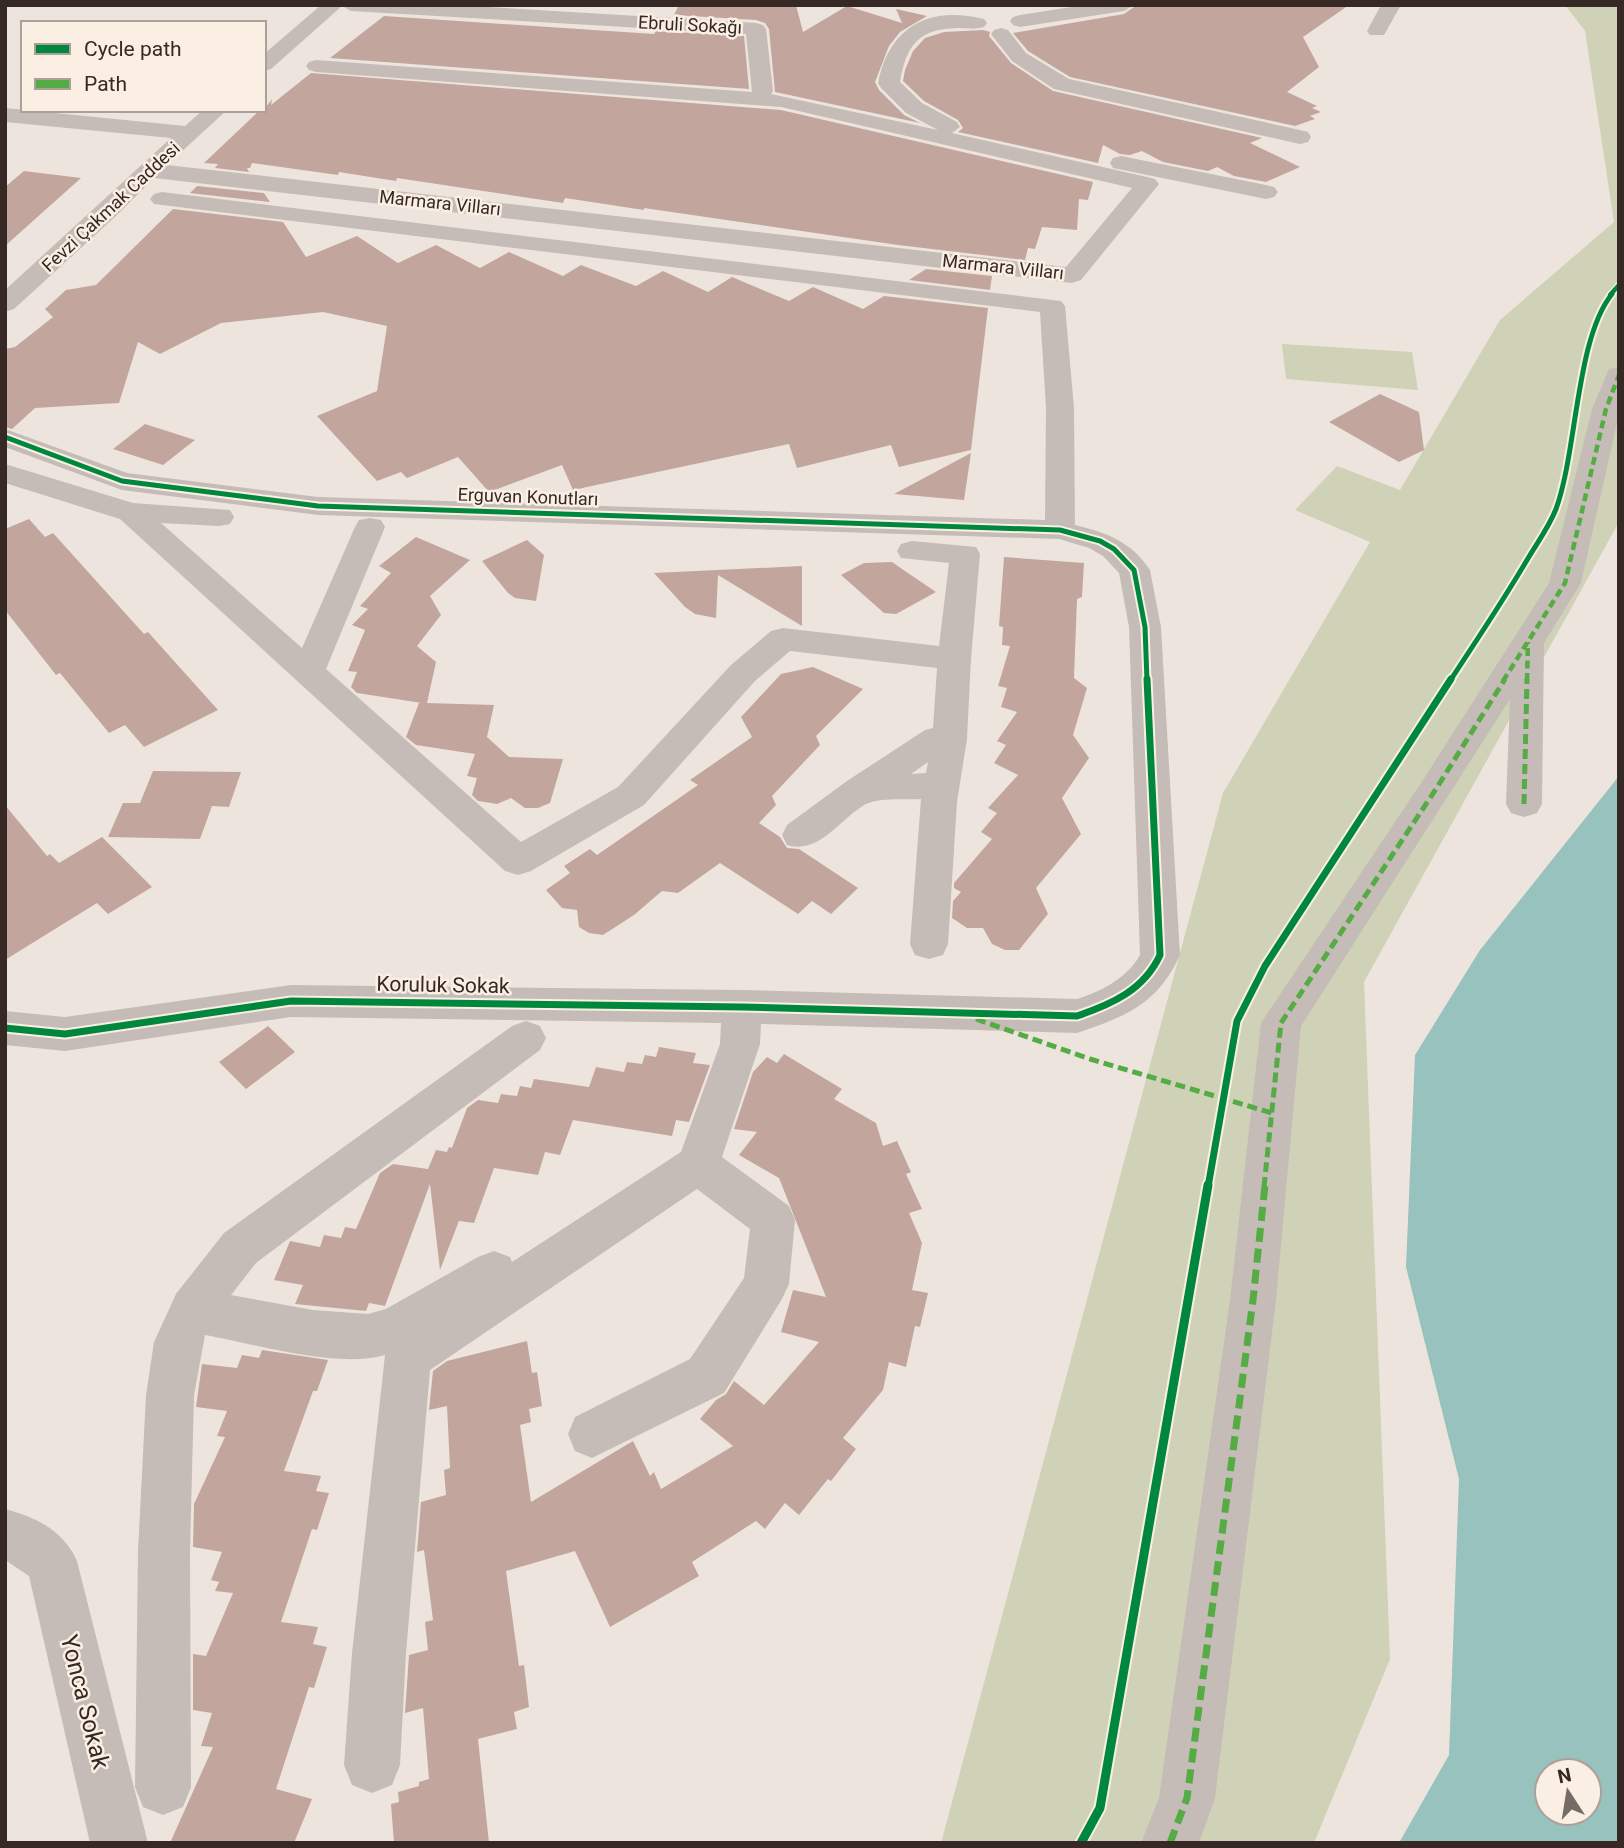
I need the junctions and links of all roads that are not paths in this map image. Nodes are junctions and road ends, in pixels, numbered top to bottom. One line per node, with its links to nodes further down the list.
1 (333, 5): 9 (street)
2 (351, 5): 11 (street, Ebruli Sokağı)
3 (1124, 5): 6 (street)
4 (1391, 5): 7 (street)
5 (977, 15): 6 (street); 8 (street); 17 (street)
6 (1020, 21): 8 (street)
7 (1377, 31)
8 (1001, 34): 15 (street)
9 (266, 63)
10 (316, 66): 16 (street, Marmara Vilları)
11 (762, 91)
12 (214, 112): 14 (street, Fevzi Çakmak Caddesi)
13 (5, 115): 14 (street)
14 (192, 133): 16 (street, Fevzi Çakmak Caddesi)
15 (1300, 137)
16 (148, 170): 19 (street, Fevzi Çakmak Caddesi)
17 (1266, 192)
18 (162, 199): 25 (street)
19 (5, 304)
20 (1619, 375): 26 (street)
21 (5, 437): 25 (street, Erguvan Konutları)
22 (5, 473): 23 (street)
23 (131, 512): 24 (street); 28 (street)
24 (370, 527): 27 (street); 28 (street)
25 (1059, 530): 36 (street, Erguvan Konutları)
26 (1528, 642): 32 (street); 47 (street)
27 (954, 659): 28 (street); 29 (street)
28 (308, 672)
29 (950, 739): 30 (street); 31 (street)
30 (943, 785): 31 (street); 34 (street)
31 (860, 790): 33 (street)
32 (1524, 804)
33 (800, 835)
34 (929, 944)
35 (742, 1007): 36 (street, Koruluk Sokak); 37 (street, Koruluk Sokak); 39 (street)
36 (884, 1011)
37 (5, 1028)
38 (526, 1038): 41 (street)
39 (698, 1164): 40 (street); 42 (street)
40 (587, 1238): 41 (street); 44 (street)
41 (192, 1310): 45 (street)
42 (593, 1434)
43 (5, 1534): 46 (street, Yonca Sokak)
44 (372, 1765)
45 (163, 1787)
46 (119, 1843)
47 (1170, 1843)

